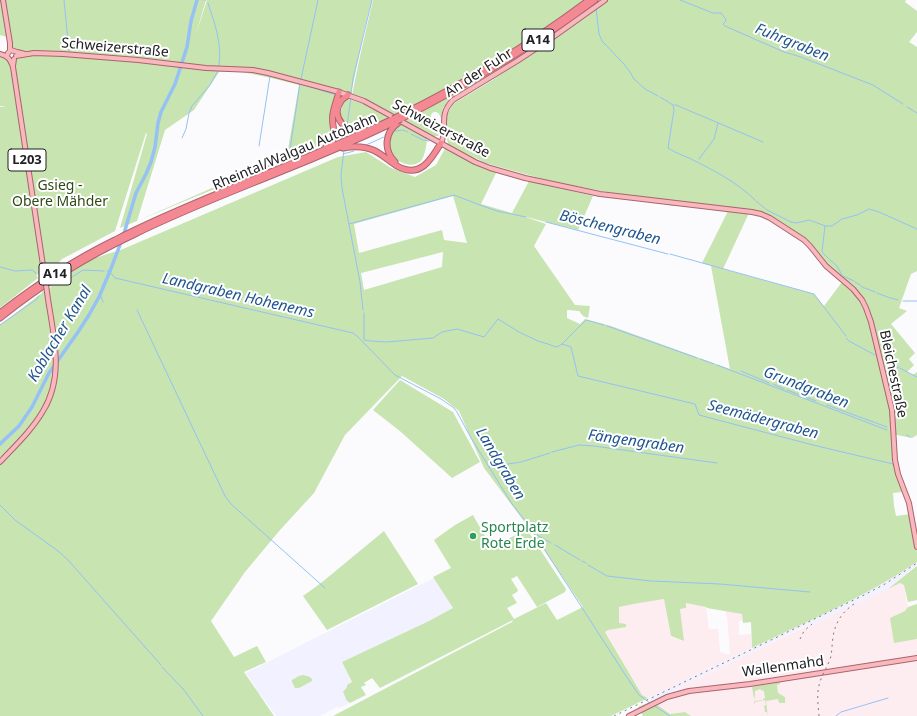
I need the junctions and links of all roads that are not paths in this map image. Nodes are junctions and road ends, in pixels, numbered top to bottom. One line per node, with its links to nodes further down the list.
1 (3, 0): 6 (main road)
2 (589, 0): 9 (highway, Rheintal/Walgau Autobahn / A14)
3 (605, 0): 4 (main road, An der Fuhr)
4 (596, 4): 9 (highway, Rheintal/Walgau Autobahn / A14); 11 (main road, An der Fuhr)
5 (0, 53): 6 (main road, Schweizerstraße)
6 (12, 54): 7 (main road, Schweizerstraße); 17 (main road, L203, bridge)
7 (339, 92): 8 (main road, Schweizerstraße); 12 (highway)
8 (350, 96): 10 (highway); 11 (main road, Schweizerstraße)
9 (398, 120): 10 (highway, Rheintal/Walgau Autobahn / A14); 11 (highway); 12 (highway, Rheintal/Walgau Autobahn / A14)
10 (375, 127): 12 (highway, Rheintal/Walgau Autobahn / A14)
11 (440, 143): 12 (highway); 14 (main road, Schweizerstraße)
12 (325, 152): 13 (highway, Rheintal/Walgau Autobahn / A14)
13 (134, 232): 15 (highway, Rheintal/Walgau Autobahn / A14); 16 (highway, Rheintal/Walgau Autobahn / A14)
14 (862, 300): 18 (main road, Bleichestraße)
15 (0, 313)
16 (0, 318)
17 (0, 462)
18 (917, 547)
19 (917, 658): 20 (main road, Wallenmahd)
20 (629, 716)

